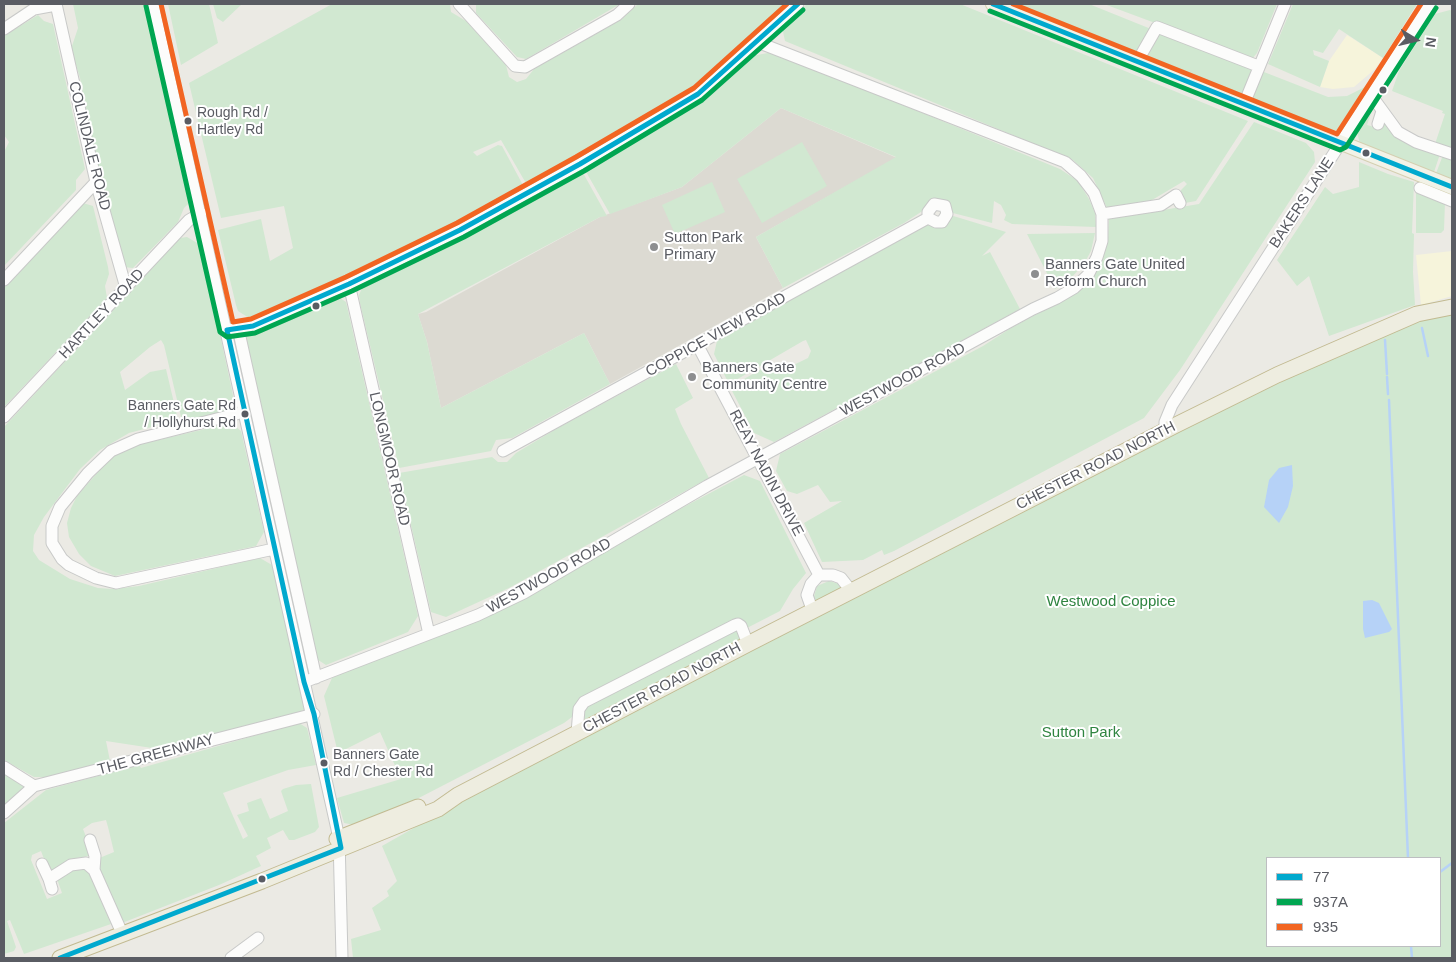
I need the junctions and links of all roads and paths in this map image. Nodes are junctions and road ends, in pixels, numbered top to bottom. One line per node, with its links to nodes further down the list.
1 (56, 4): 9 (street); 19 (street, COLINDALE ROAD)
2 (153, 4): 24 (street)
3 (629, 4): 8 (street)
4 (798, 4): 10 (street)
5 (993, 4): 11 (main road)
6 (1285, 4): 12 (street)
7 (1430, 4): 13 (street, BAKERS LANE)
8 (463, 5)
9 (4, 30)
10 (756, 42): 25 (street, WESTWOOD ROAD); 28 (street)
11 (1137, 62): 12 (street); 14 (main road)
12 (1258, 66): 14 (street)
13 (1371, 95): 15 (street); 17 (street, BAKERS LANE)
14 (1244, 104): 17 (main road)
15 (1382, 111): 16 (street); 18 (street)
16 (1378, 124)
17 (1340, 143): 20 (main road); 35 (street, BAKERS LANE)
18 (1452, 154)
19 (96, 182): 27 (street); 29 (street, COLINDALE ROAD)
20 (1427, 187): 21 (main road); 23 (street)
21 (1452, 187)
22 (1179, 196): 25 (street)
23 (1452, 201)
24 (201, 212): 29 (street, HARTLEY ROAD); 31 (street)
25 (1102, 214): 37 (street, WESTWOOD ROAD)
26 (928, 218): 32 (street, COPPICE VIEW ROAD)
27 (4, 280)
28 (350, 284): 31 (street); 42 (street, LONGMOOR ROAD)
29 (126, 288): 34 (street, HARTLEY ROAD)
30 (1452, 307): 35 (highway, CHESTER ROAD NORTH)
31 (232, 329): 33 (street); 44 (street)
32 (698, 346): 36 (street, COPPICE VIEW ROAD); 37 (street, REAY NADIN DRIVE)
33 (244, 412): 38 (street); 38 (street)
34 (4, 417)
35 (1171, 428): 40 (highway, CHESTER ROAD NORTH)
36 (502, 451)
37 (759, 458): 39 (street, REAY NADIN DRIVE); 42 (street, WESTWOOD ROAD)
38 (274, 550): 45 (street)
39 (819, 575): 40 (street); 41 (street)
40 (852, 592): 41 (highway, CHESTER ROAD NORTH)
41 (813, 612): 43 (highway, CHESTER ROAD NORTH)
42 (428, 634): 44 (street, WESTWOOD ROAD)
43 (748, 644): 47 (highway, CHESTER ROAD NORTH); 47 (street, CHESTER ROAD NORTH)
44 (316, 678): 45 (street, WESTWOOD ROAD)
45 (304, 682): 46 (street)
46 (314, 714): 49 (street, THE GREENWAY); 52 (street)
47 (577, 733): 52 (highway, CHESTER ROAD NORTH)
48 (4, 767): 49 (street)
49 (34, 786): 50 (street)
50 (4, 813)
51 (90, 840): 54 (street)
52 (340, 843): 55 (highway, CHESTER ROAD NORTH); 59 (street)
53 (42, 864): 54 (street)
54 (94, 870): 55 (street)
55 (122, 934): 57 (highway, CHESTER ROAD NORTH)
56 (258, 938): 58 (street)
57 (60, 958)
58 (231, 958)
59 (342, 958)

